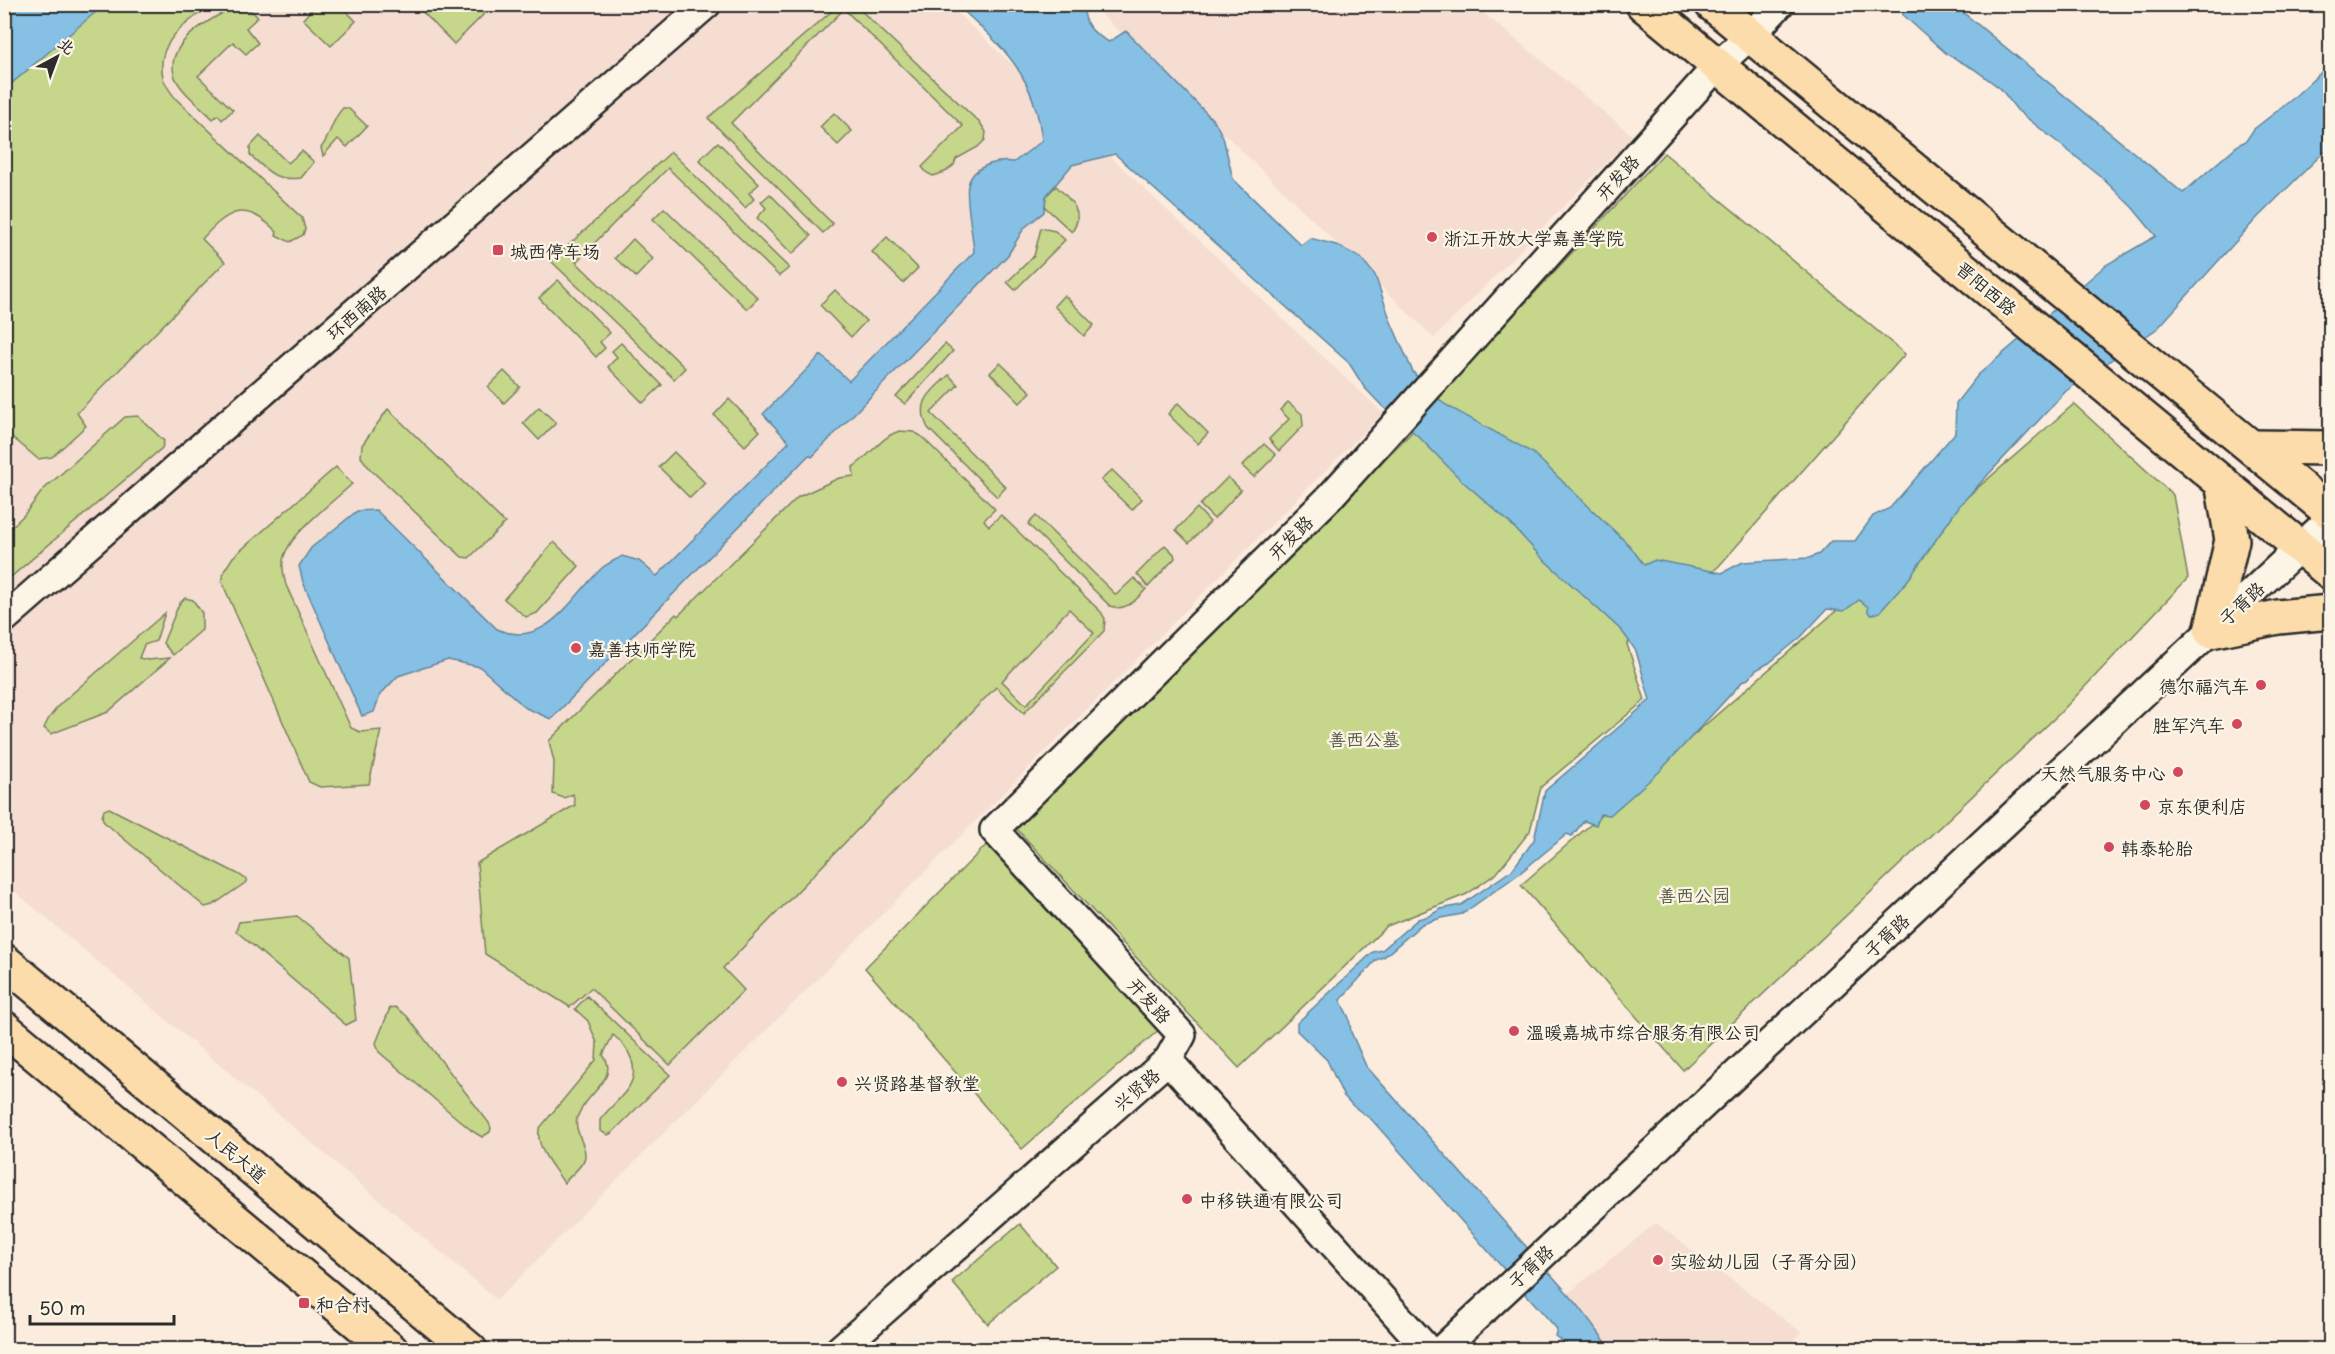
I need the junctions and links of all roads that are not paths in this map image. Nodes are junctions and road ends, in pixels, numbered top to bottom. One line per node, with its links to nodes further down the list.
1 (707, 4): 15 (street, 环西南路)
2 (1643, 4): 6 (main road, 晋阳西路)
3 (1712, 4): 5 (main road)
4 (1780, 4): 5 (street, 开发路)
5 (1751, 35): 6 (street, 开发路); 7 (main road)
6 (1718, 65): 9 (main road, 晋阳西路); 19 (street, 开发路)
7 (2252, 447): 8 (main road); 10 (main road)
8 (2331, 448)
9 (2222, 482): 12 (main road, 晋阳西路); 16 (main road)
10 (2331, 512)
11 (2331, 519): 12 (street, 子胥路)
12 (2301, 547): 13 (main road, 晋阳西路); 16 (street, 子胥路)
13 (2331, 572)
14 (2331, 612): 16 (main road)
15 (4, 619)
16 (2211, 632): 24 (street, 子胥路)
17 (4, 961): 21 (main road, 人民大道)
18 (4, 1029): 20 (main road)
19 (1168, 1060): 22 (street, 兴贤路); 23 (street, 兴贤路)
20 (390, 1350)
21 (470, 1350)
22 (839, 1350)
23 (1428, 1350)
24 (1441, 1350)

